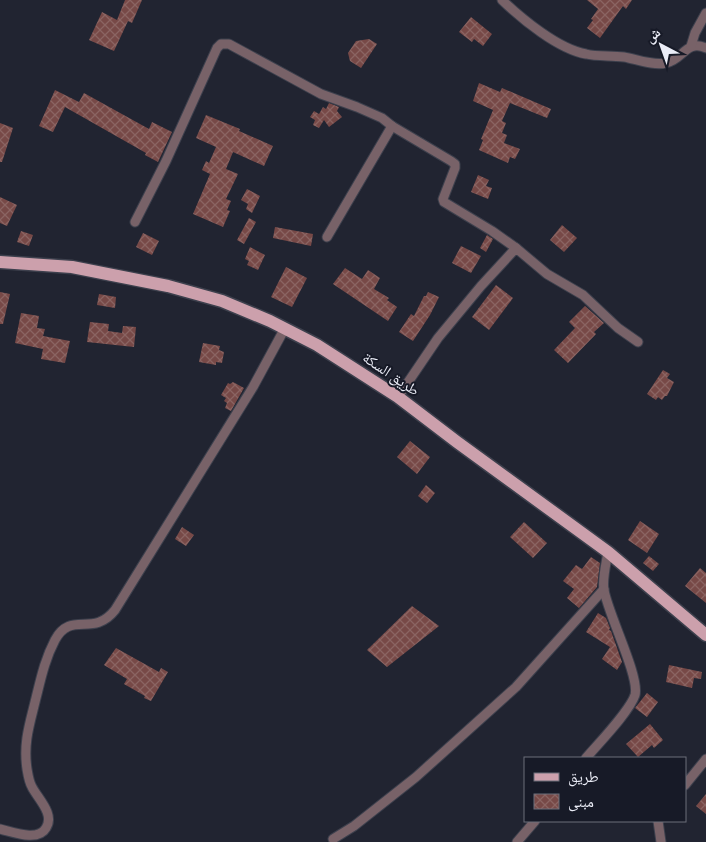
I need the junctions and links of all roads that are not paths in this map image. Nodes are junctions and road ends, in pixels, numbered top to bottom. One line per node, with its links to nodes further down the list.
1 (502, 0): 3 (street)
2 (706, 13): 3 (street)
3 (691, 46): 4 (street)
4 (706, 48)
5 (392, 126): 6 (street); 7 (street); 8 (street)
6 (135, 222)
7 (327, 237)
8 (516, 248): 11 (street); 12 (street)
9 (0, 262): 10 (main road, طريق السكة)
10 (285, 328): 12 (main road, طريق السكة); 21 (street)
11 (638, 342)
12 (398, 397): 13 (main road, طريق السكة)
13 (608, 552): 14 (street); 15 (main road, طريق السكة)
14 (604, 589): 16 (street); 22 (street)
15 (706, 635)
16 (587, 757)
17 (706, 759): 18 (street)
18 (686, 784)
19 (534, 822): 23 (street)
20 (658, 822): 24 (street)
21 (0, 829)
22 (333, 839)
23 (517, 842)
24 (661, 842)

